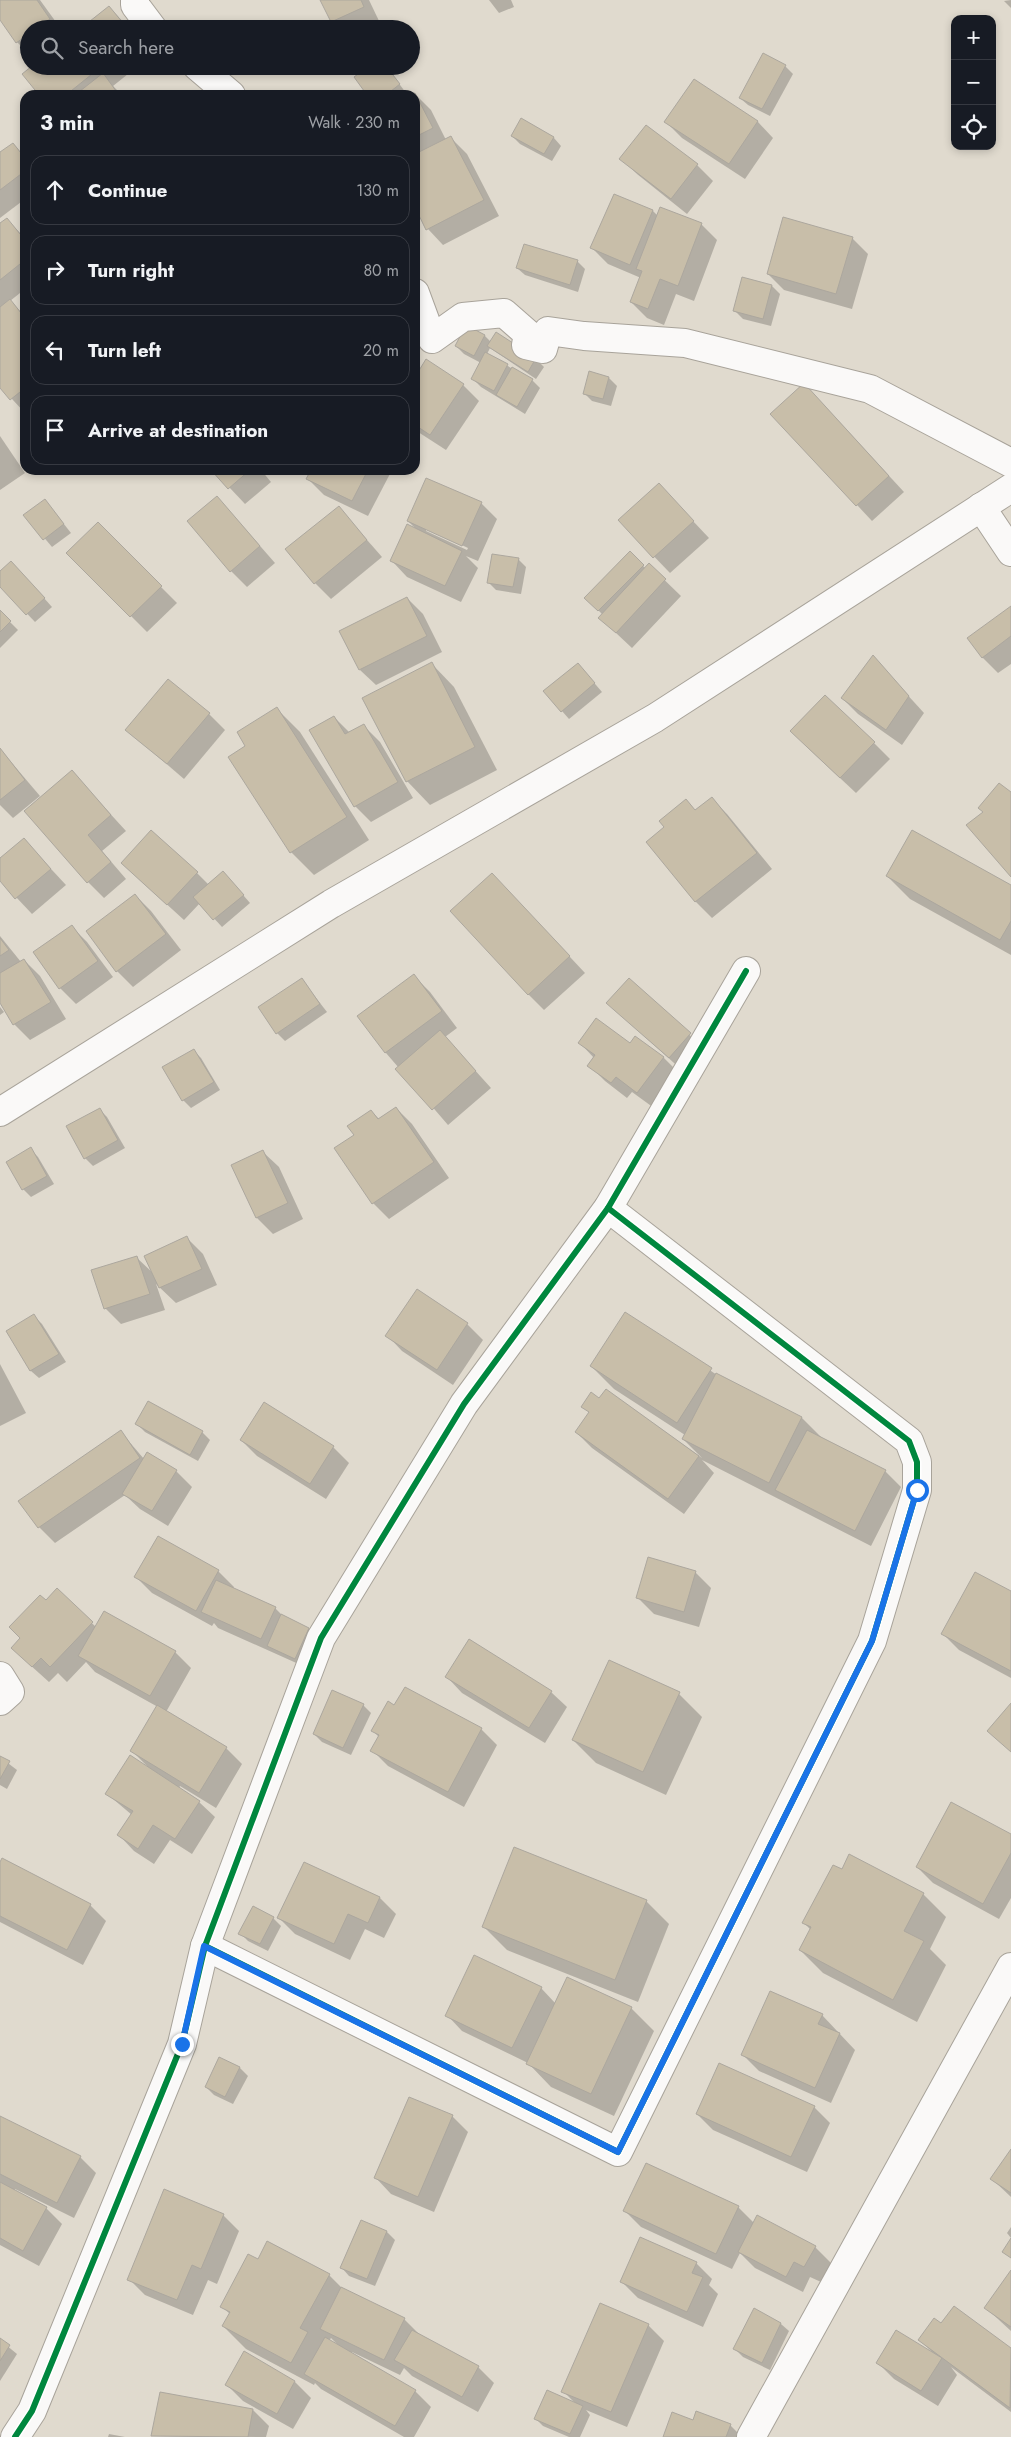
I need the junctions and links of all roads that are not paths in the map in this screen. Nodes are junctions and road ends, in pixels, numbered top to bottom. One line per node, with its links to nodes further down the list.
1 (135, 0): 2 (street)
2 (146, 20)
3 (208, 75): 4 (street)
4 (225, 90)
5 (420, 307): 6 (street)
6 (1011, 462)
7 (1011, 488): 8 (street)
8 (981, 507): 9 (street); 11 (street)
9 (1011, 552)
10 (746, 971): 12 (street)
11 (0, 1112)
12 (608, 1208): 15 (street); 15 (street)
13 (0, 1676): 14 (street)
14 (0, 1701)
15 (204, 1946): 17 (street)
16 (1011, 1967): 18 (street)
17 (15, 2437)
18 (751, 2437)

